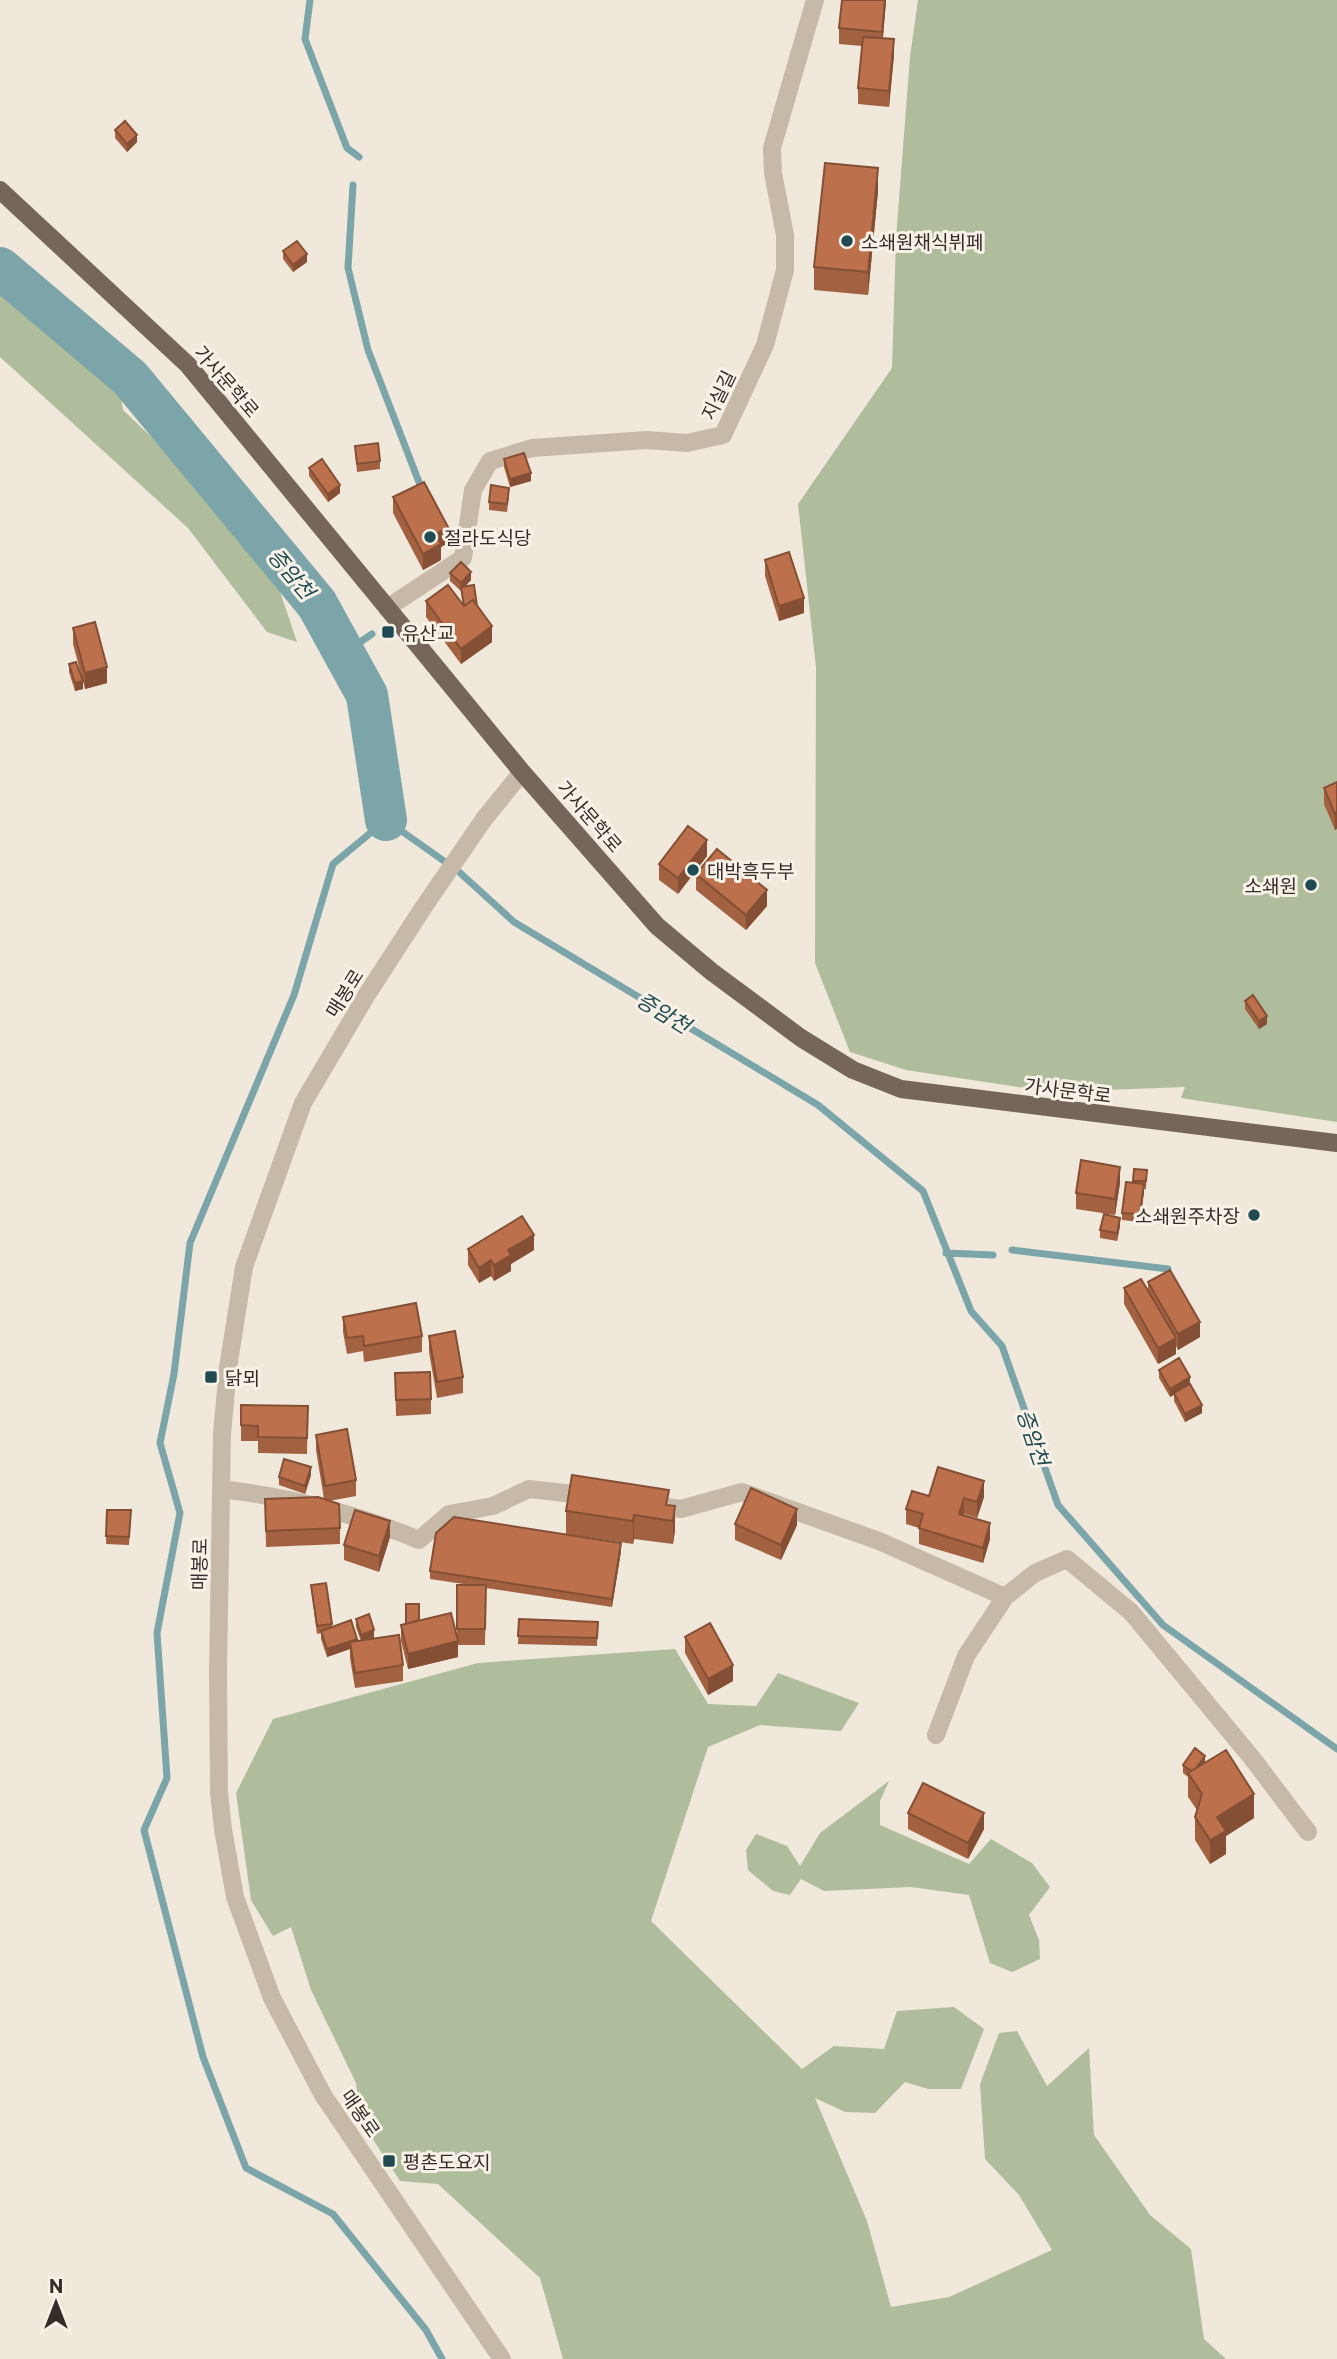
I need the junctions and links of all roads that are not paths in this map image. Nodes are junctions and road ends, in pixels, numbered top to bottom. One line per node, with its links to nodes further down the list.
1 (815, 0): 3 (street, 지실길)
2 (0, 190): 3 (main road, 가사문학로)
3 (387, 608): 4 (main road, 가사문학로)
4 (523, 772): 5 (main road, 가사문학로); 6 (street, 매봉로)
5 (1337, 1143)
6 (221, 1489): 7 (street); 10 (street, 매봉로)
7 (1005, 1597): 8 (street); 9 (street)
8 (936, 1735)
9 (1308, 1832)
10 (502, 2359)

